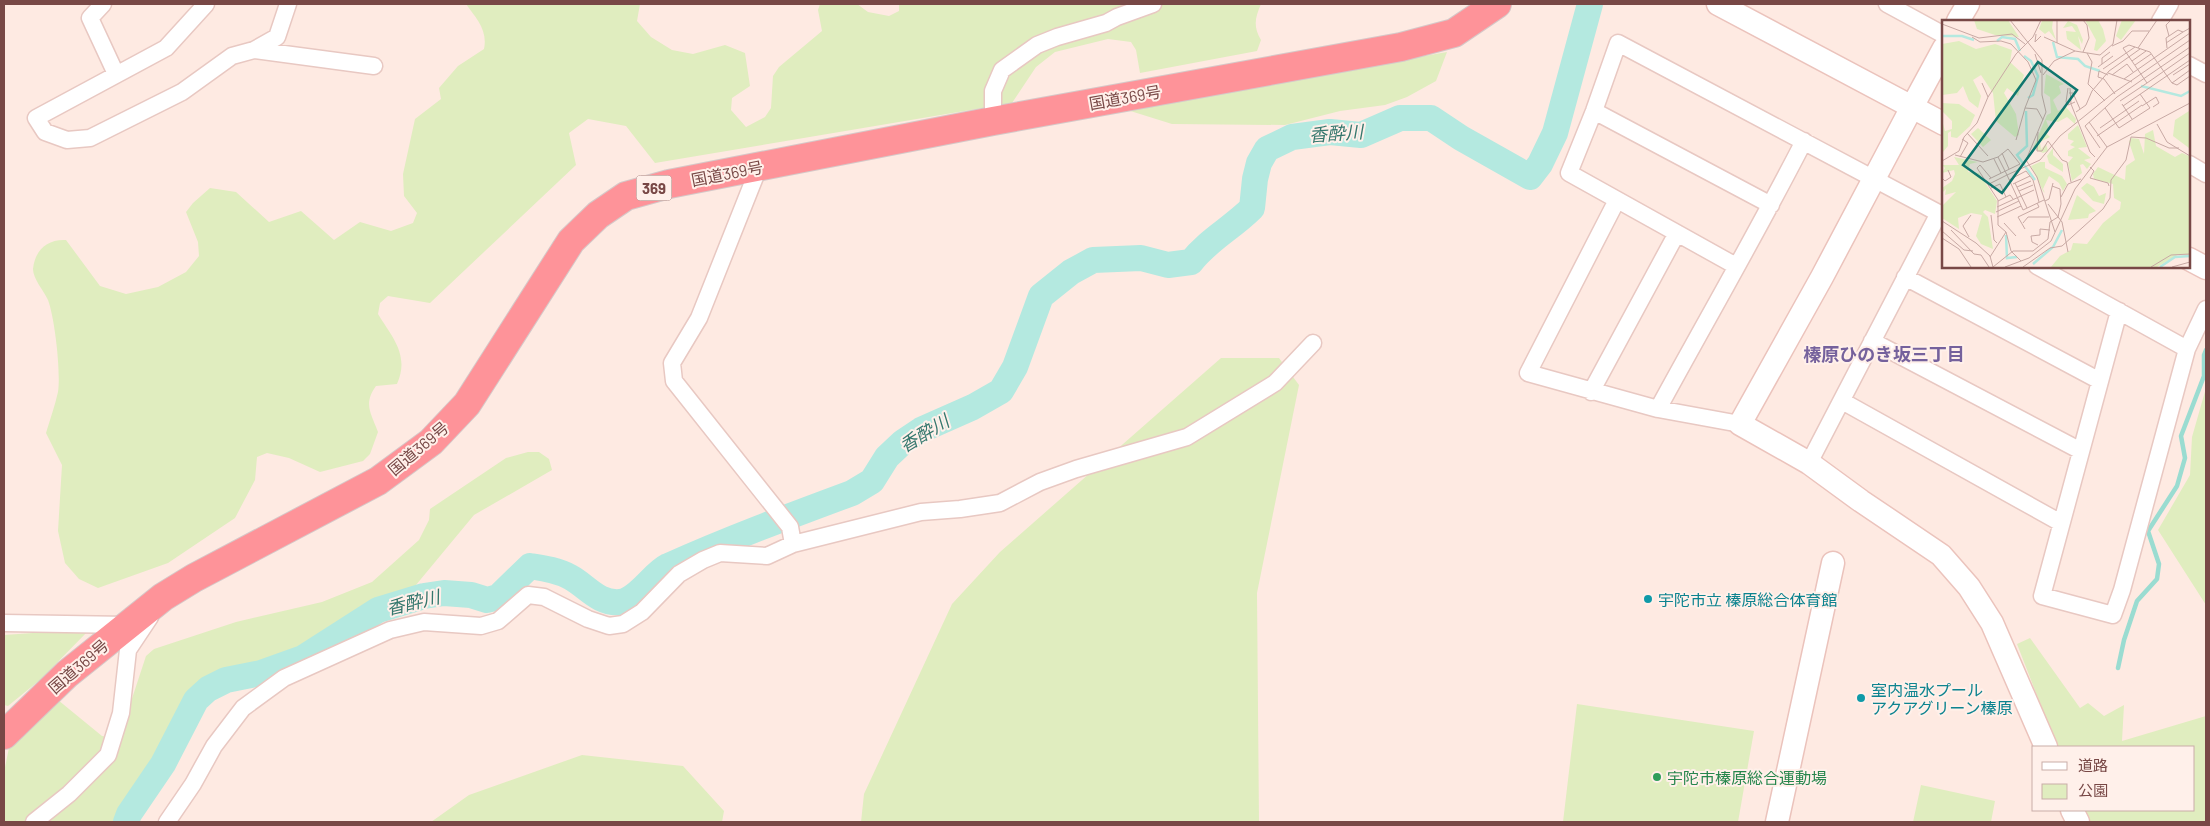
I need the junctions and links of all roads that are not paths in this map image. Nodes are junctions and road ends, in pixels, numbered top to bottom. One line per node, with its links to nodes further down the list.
1 (103, 4): 17 (street)
2 (206, 4): 17 (street)
3 (288, 4): 13 (street)
4 (1153, 4): 21 (street)
5 (1497, 4): 21 (highway, 国道369号 / 369)
6 (1718, 4): 19 (street)
7 (1886, 4): 12 (street)
8 (1968, 4): 10 (street)
9 (2170, 4): 11 (street)
10 (1959, 20)
11 (2161, 20)
12 (1942, 34)
13 (254, 50): 15 (street); 17 (street)
14 (1942, 52): 19 (street)
15 (374, 66)
16 (2190, 66): 18 (street)
17 (116, 74)
18 (2206, 74)
19 (1912, 107): 22 (street); 27 (street)
20 (1594, 111): 23 (street); 28 (street); 29 (street)
21 (993, 121): 25 (highway, 国道369号 / 369)
22 (1942, 123)
23 (1804, 141): 27 (street); 29 (street)
24 (2190, 165): 26 (street)
25 (759, 167): 50 (street); 52 (highway, 国道369号 / 369)
26 (2206, 174)
27 (1875, 179): 30 (street); 46 (street)
28 (1617, 200): 31 (street); 43 (street)
29 (1771, 205): 33 (street)
30 (1941, 214): 36 (street)
31 (1677, 233): 33 (street); 43 (street)
32 (2190, 260): 35 (street)
33 (1736, 266): 45 (street)
34 (2041, 268): 38 (street)
35 (2206, 268)
36 (1906, 277): 39 (street); 42 (street)
37 (2206, 309): 41 (street)
38 (2119, 311): 41 (street); 42 (street)
39 (1872, 341): 44 (street); 47 (street)
40 (1313, 343): 50 (street)
41 (2187, 348): 49 (street)
42 (2100, 381): 47 (street)
43 (1591, 392): 45 (street)
44 (1842, 400): 48 (street); 49 (street)
45 (1658, 408): 46 (street)
46 (1740, 424): 48 (street)
47 (2081, 451): 49 (street)
48 (1809, 463): 56 (street)
49 (2061, 523)
50 (793, 544): 58 (street)
51 (1833, 563): 59 (street)
52 (163, 598): 54 (highway, 国道369号 / 369); 57 (street)
53 (4, 623): 54 (street)
54 (127, 625): 55 (highway, 国道369号 / 369)
55 (4, 735)
56 (2046, 746)
57 (34, 822)
58 (167, 822)
59 (1777, 822)

